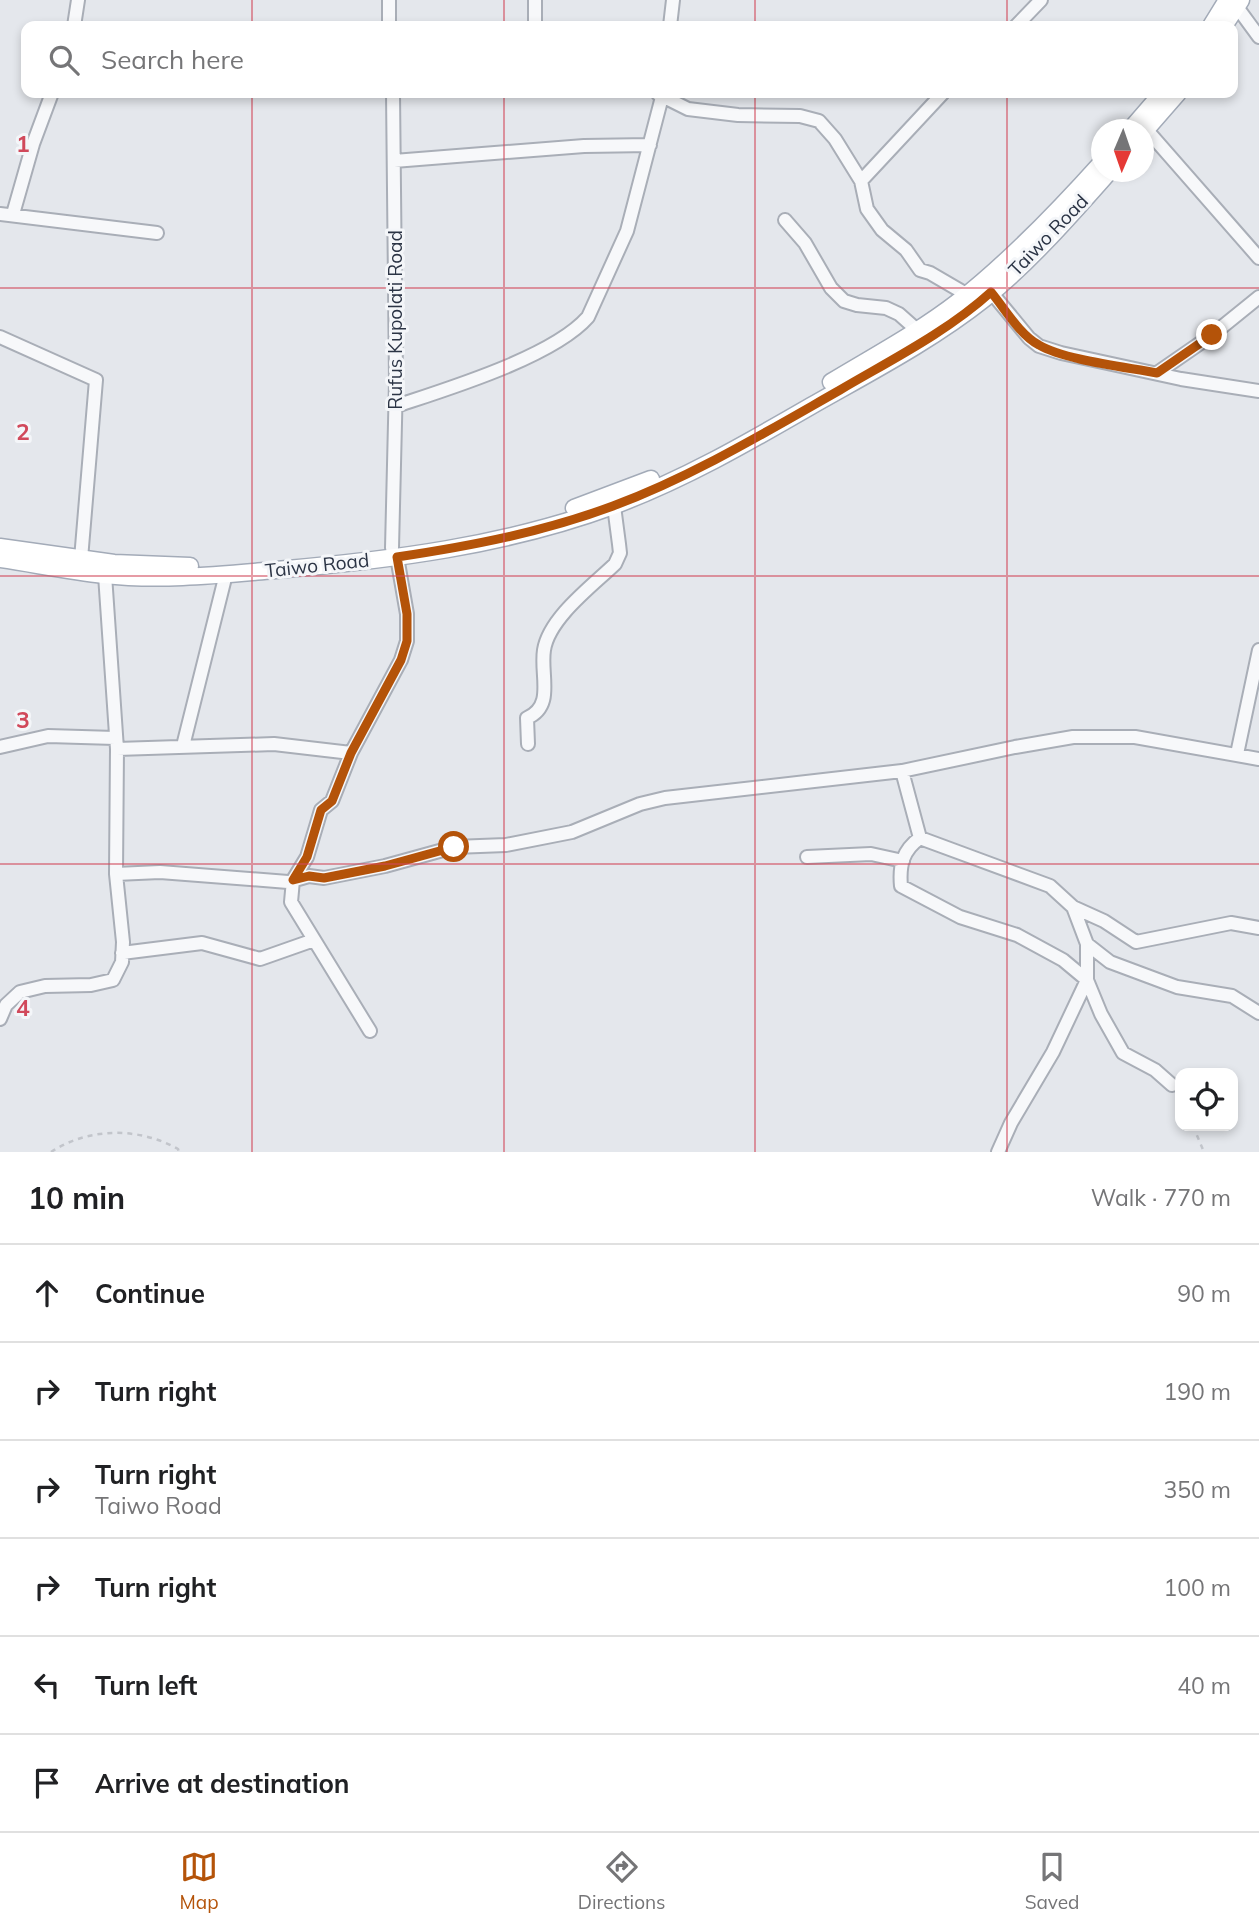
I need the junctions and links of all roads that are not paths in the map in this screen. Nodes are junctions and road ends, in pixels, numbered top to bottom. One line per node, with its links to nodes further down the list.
1 (78, 0): 7 (street)
2 (389, 0): 8 (street)
3 (535, 0): 9 (street)
4 (673, 0): 10 (street)
5 (1041, 0): 11 (street)
6 (1235, 2): 12 (main road); 13 (main road); 14 (street)
7 (75, 21)
8 (389, 21)
9 (535, 21)
10 (671, 21)
11 (1021, 21)
12 (1216, 21)
13 (1226, 21)
14 (1259, 37)
15 (50, 98): 30 (street)
16 (393, 98): 26 (street, Rufus Kupolati Road)
17 (660, 98): 24 (street)
18 (668, 98): 28 (street)
19 (938, 98): 28 (street)
20 (1159, 98): 22 (main road)
21 (1173, 98): 23 (main road)
22 (1147, 119)
23 (1151, 119)
24 (650, 145): 26 (street); 41 (street)
25 (1154, 145): 33 (street)
26 (394, 161): 41 (street, Rufus Kupolati Road)
27 (1091, 172): 35 (main road, Taiwo Road)
28 (861, 181): 35 (street)
29 (1100, 182): 34 (main road, Taiwo Road)
30 (6, 214): 32 (street)
31 (785, 220): 37 (street)
32 (157, 233)
33 (1259, 258)
34 (991, 292): 39 (street); 42 (main road, Taiwo Road)
35 (966, 294): 37 (main road, Taiwo Road)
36 (1259, 297): 39 (street)
37 (917, 330): 44 (main road, Taiwo Road)
38 (0, 337): 46 (street)
39 (1157, 373): 40 (street)
40 (1259, 391)
41 (396, 406): 44 (street, Rufus Kupolati Road)
42 (614, 506): 44 (main road, Taiwo Road); 51 (street)
43 (0, 547): 46 (main road, Taiwo Road)
44 (395, 553): 46 (main road, Taiwo Road); 48 (main road, Taiwo Road); 54 (street, Rufus Kupolati Road)
45 (0, 559): 47 (main road, Taiwo Road)
46 (81, 559)
47 (105, 575): 48 (main road, Taiwo Road); 50 (street)
48 (226, 575): 52 (street)
49 (1259, 650): 55 (street)
50 (116, 744): 52 (street); 53 (street); 61 (street)
51 (528, 744)
52 (183, 746): 54 (street)
53 (0, 747)
54 (351, 753): 62 (street, Rufus Kupolati Road)
55 (1237, 754): 56 (street); 57 (street)
56 (1259, 759)
57 (902, 771): 58 (street); 62 (street)
58 (920, 838): 60 (street); 63 (street)
59 (807, 857): 60 (street)
60 (903, 861): 68 (street)
61 (116, 874): 62 (street); 67 (street)
62 (293, 880): 65 (street)
63 (1073, 907): 64 (street); 66 (street)
64 (1259, 928)
65 (314, 940): 67 (street); 71 (street)
66 (1087, 944): 68 (street); 69 (street)
67 (122, 953): 70 (street)
68 (1087, 980): 72 (street); 73 (street)
69 (1259, 1013)
70 (0, 1019)
71 (370, 1031)
72 (1172, 1085)
73 (998, 1152)

